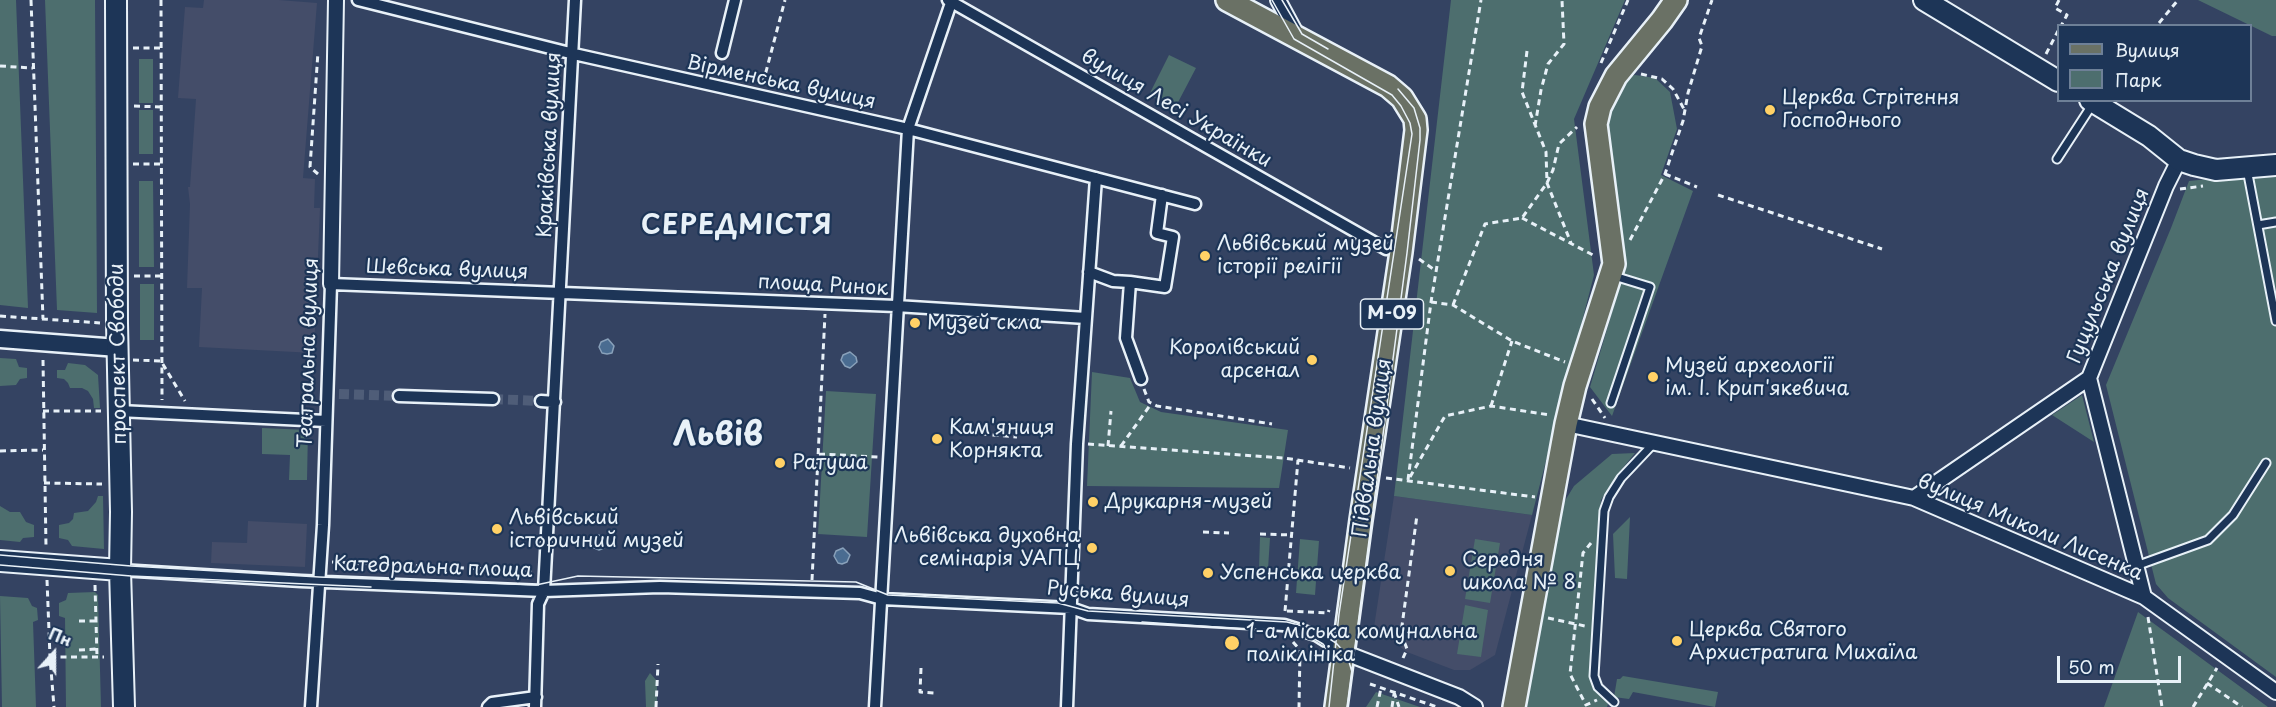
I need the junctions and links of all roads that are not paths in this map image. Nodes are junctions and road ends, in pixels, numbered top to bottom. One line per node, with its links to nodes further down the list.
1 (116, 0): 37 (main road, проспект Свободи)
2 (336, 0): 31 (street, Театральна вулиця)
3 (358, 0): 13 (street, Вірменська вулиця)
4 (575, 0): 13 (street, Краківська вулиця)
5 (735, 0): 12 (street)
6 (1227, 0): 11 (main road, М-09)
7 (1278, 0): 11 (street)
8 (1676, 0): 29 (main road)
9 (1924, 0): 14 (main road)
10 (950, 1): 17 (street); 27 (street, вулиця Лесі Українки)
11 (1298, 36): 59 (main road, Підвальна вулиця / М-09)
12 (722, 53)
13 (574, 54): 17 (street, Вірменська вулиця); 32 (street, Краківська вулиця)
14 (2057, 80)
15 (2091, 102): 18 (lane)
16 (2094, 102): 19 (main road)
17 (908, 129): 22 (street, Вірменська вулиця); 33 (street)
18 (2057, 159)
19 (2179, 160): 21 (main road); 38 (street, Гуцульська вулиця)
20 (2276, 165): 21 (main road)
21 (2247, 169): 26 (lane)
22 (1096, 178): 23 (street, Вірменська вулиця); 28 (street)
23 (1162, 195): 24 (street, Вірменська вулиця); 30 (street)
24 (1195, 204)
25 (2276, 222): 26 (lane)
26 (2258, 225): 35 (lane)
27 (1386, 249)
28 (1089, 272): 30 (street); 34 (street)
29 (1610, 275): 44 (lane); 46 (main road)
30 (1130, 282): 39 (street)
31 (331, 284): 32 (street, Шевська вулиця); 47 (street, Театральна вулиця)
32 (561, 293): 33 (street, площа Ринок); 43 (street)
33 (896, 306): 34 (street); 57 (street, площа Ринок)
34 (1086, 318): 58 (street)
35 (2276, 321)
36 (0, 339): 37 (street)
37 (125, 354): 45 (main road, проспект Свободи)
38 (2089, 378): 50 (street, Гуцульська вулиця); 52 (street)
39 (1141, 379)
40 (399, 396): 41 (street)
41 (494, 399)
42 (541, 401): 43 (street)
43 (555, 402): 55 (street)
44 (1611, 403)
45 (113, 411): 47 (street); 53 (main road, проспект Свободи)
46 (1561, 420): 48 (street, вулиця Миколи Лисенка); 70 (main road)
47 (326, 421): 54 (street, Театральна вулиця)
48 (1655, 442): 50 (street, вулиця Миколи Лисенка); 62 (lane)
49 (2266, 464): 52 (lane)
50 (1914, 498): 56 (street, вулиця Миколи Лисенка)
51 (0, 561): 53 (main road)
52 (2136, 566): 56 (street)
53 (120, 570): 54 (street, Катедральна площа); 63 (main road, проспект Свободи)
54 (319, 581): 55 (street, Катедральна площа); 64 (street, Театральна вулиця)
55 (544, 591): 57 (street); 61 (street)
56 (2144, 597): 60 (street, вулиця Миколи Лисенка)
57 (882, 599): 58 (street, Руська вулиця); 66 (street, площа Ринок)
58 (1071, 608): 59 (street, Руська вулиця); 67 (street)
59 (1343, 652): 68 (main road, Підвальна вулиця / М-09); 69 (street)
60 (2276, 692)
61 (535, 702): 65 (street)
62 (1614, 702)
63 (124, 707)
64 (311, 707)
65 (488, 707)
66 (875, 707)
67 (1067, 707)
68 (1336, 707)
69 (1475, 707)
70 (1514, 707)

